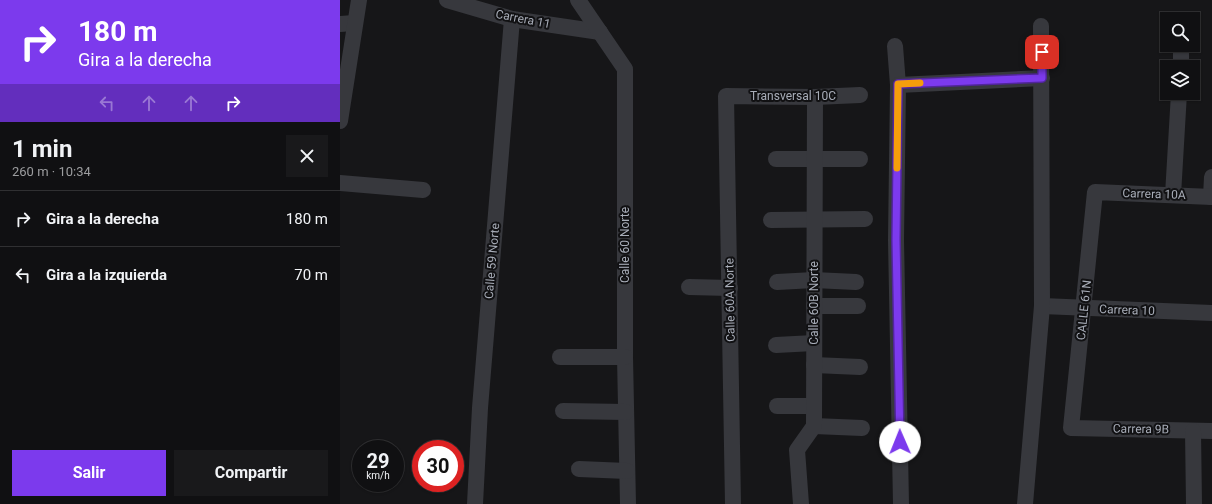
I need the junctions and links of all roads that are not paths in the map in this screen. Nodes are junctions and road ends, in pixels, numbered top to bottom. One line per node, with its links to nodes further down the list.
1 (359, 0): 5 (street)
2 (447, 0): 4 (street, Carrera 11)
3 (578, 0): 7 (street, Calle 60 Norte)
4 (512, 19): 7 (street, Carrera 11); 55 (street, Calle 59 Norte)
5 (347, 23): 15 (street)
6 (1041, 26): 9 (street)
7 (600, 32): 41 (street, Calle 60 Norte)
8 (895, 46): 10 (street)
9 (1042, 78): 10 (street); 35 (street)
10 (898, 84): 59 (street)
11 (860, 95): 13 (street, Transversal 10C)
12 (726, 96): 13 (street, Transversal 10C); 32 (street, Calle 60A Norte)
13 (815, 97): 17 (street, Calle 60B Norte)
14 (1179, 100): 23 (street)
15 (340, 121)
16 (776, 159): 17 (street)
17 (815, 159): 18 (street); 25 (street, Calle 60B Norte)
18 (860, 159)
19 (1212, 177): 24 (street)
20 (340, 183): 21 (street)
21 (423, 190)
22 (1095, 192): 23 (street, Carrera 10A); 36 (street, CALLE 61N)
23 (1173, 195): 24 (street, Carrera 10A)
24 (1212, 197)
25 (814, 219): 26 (street); 27 (street); 28 (street, Calle 60B Norte)
26 (865, 219)
27 (771, 220)
28 (814, 280): 29 (street); 30 (street); 33 (street, Calle 60B Norte)
29 (777, 282)
30 (856, 282)
31 (689, 287): 32 (street)
32 (730, 288): 57 (street, Calle 60A Norte)
33 (814, 306): 34 (street); 38 (street, Calle 60B Norte)
34 (858, 306)
35 (1042, 306): 36 (street, Carrera 10); 60 (street)
36 (1084, 308): 37 (street, Carrera 10); 50 (street, CALLE 61N)
37 (1212, 313)
38 (814, 343): 39 (street); 42 (street, Calle 60B Norte)
39 (776, 345)
40 (560, 356): 41 (street)
41 (625, 357): 47 (street, Calle 60 Norte)
42 (814, 365): 43 (street); 45 (street, Calle 60B Norte)
43 (860, 367)
44 (778, 406): 45 (street)
45 (814, 406): 48 (street, Calle 60B Norte)
46 (564, 411): 47 (street)
47 (626, 412): 54 (street, Calle 60 Norte)
48 (814, 426): 49 (street); 58 (street)
49 (862, 428)
50 (1071, 428): 51 (street, Carrera 9B)
51 (1193, 430): 52 (street, Carrera 9B); 61 (street)
52 (1212, 431)
53 (579, 469): 54 (street)
54 (627, 471): 56 (street, Calle 60 Norte)
55 (475, 504)
56 (628, 504)
57 (733, 504)
58 (801, 504)
59 (901, 504)
60 (1025, 504)
61 (1194, 504)

